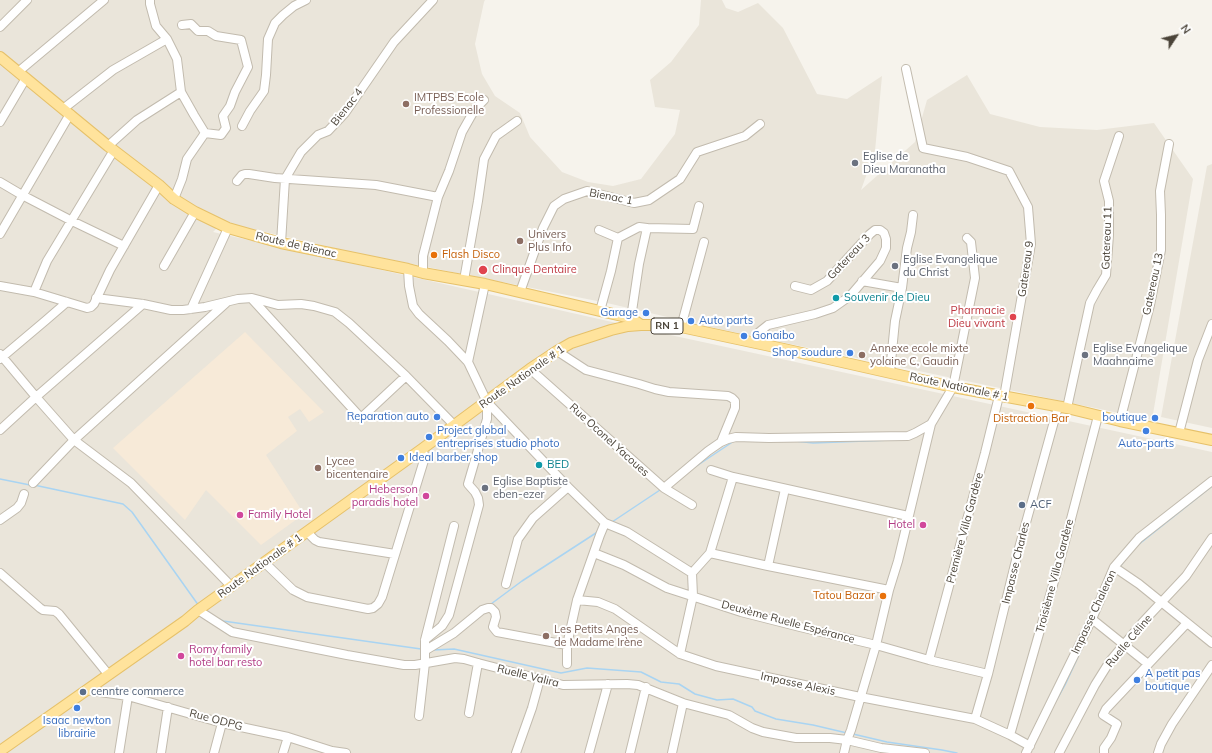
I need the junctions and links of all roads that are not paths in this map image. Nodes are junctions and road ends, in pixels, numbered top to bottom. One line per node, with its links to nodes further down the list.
1 (27, 0): 7 (street)
2 (104, 0): 11 (street)
3 (150, 0): 8 (street)
4 (306, 0): 18 (street)
5 (433, 0): 23 (street, Bienac 4)
6 (182, 25): 19 (street)
7 (0, 27)
8 (167, 39): 12 (street); 14 (street)
9 (0, 57): 11 (main road, Route de Bienac)
10 (906, 70): 74 (street, Gatereau 9)
11 (22, 75): 14 (main road, Route de Bienac); 16 (street)
12 (181, 92): 19 (street); 22 (street)
13 (484, 100): 28 (street)
14 (66, 111): 22 (main road, Route de Bienac); 27 (street)
15 (517, 121): 46 (street)
16 (0, 122)
17 (760, 124): 53 (street, Bienac 1)
18 (242, 126)
19 (206, 133): 29 (street)
20 (1120, 136): 76 (street, Gatereau 11)
21 (1169, 144): 78 (street, Gatereau 13)
22 (111, 148): 26 (main road, Route de Bienac); 33 (street)
23 (285, 179): 24 (street); 28 (street); 41 (street, Bienac 4)
24 (237, 181)
25 (0, 182): 27 (street)
26 (159, 185): 29 (main road, Route de Bienac); 42 (street)
27 (22, 195): 33 (street); 37 (street)
28 (438, 196): 45 (street)
29 (174, 199): 31 (main road, Route de Bienac)
30 (699, 206): 35 (street)
31 (195, 212): 34 (main road, Route de Bienac); 43 (street)
32 (913, 215): 51 (street)
33 (72, 221): 42 (street); 52 (street)
34 (228, 228): 41 (main road, Route de Bienac); 59 (street)
35 (647, 228): 38 (street); 61 (street)
36 (599, 230): 38 (street)
37 (0, 234)
38 (618, 238): 60 (street)
39 (967, 238): 72 (street)
40 (704, 242): 64 (street)
41 (281, 243): 44 (main road, Route de Bienac)
42 (124, 246): 54 (street)
43 (164, 266)
44 (408, 269): 45 (main road, Route de Bienac); 68 (street)
45 (422, 273): 46 (main road, Route de Bienac)
46 (464, 280): 48 (main road, Route de Bienac)
47 (862, 281): 49 (street, Gatereau 3); 51 (street); 65 (street, Gatereau 3)
48 (485, 284): 53 (main road, Route de Bienac); 68 (street)
49 (795, 286)
50 (1, 287): 52 (street)
51 (902, 288): 70 (street)
52 (34, 292): 56 (street)
53 (520, 292): 60 (main road, Route de Bienac)
54 (96, 298): 56 (street); 58 (street)
55 (252, 298): 57 (street); 71 (street); 71 (street)
56 (67, 302): 67 (street)
57 (228, 302): 59 (street); 83 (street)
58 (143, 304): 59 (street); 73 (street)
59 (191, 309)
60 (600, 310): 61 (main road, Route de Bienac)
61 (631, 318): 63 (main road, Route de Bienac)
62 (1212, 324): 82 (street)
63 (641, 325): 64 (main road, Route Nationale # 1 / RN 1); 66 (main road, Route Nationale # 1 / RN 1)
64 (681, 327): 65 (main road, Route Nationale # 1 / RN 1)
65 (754, 342): 70 (main road, Route Nationale # 1 / RN 1)
66 (557, 351): 69 (main road, Route Nationale # 1 / RN 1); 85 (street)
67 (1, 356): 73 (street)
68 (468, 362): 75 (street)
69 (530, 370): 75 (main road, Route Nationale # 1 / RN 1); 92 (street, Rue Oconel Yacoues)
70 (890, 372): 72 (main road, Route Nationale # 1 / RN 1)
71 (406, 376): 80 (street)
72 (954, 379): 74 (main road, Route Nationale # 1 / RN 1); 79 (street)
73 (36, 397): 81 (street); 83 (street)
74 (1002, 397): 76 (main road, Route Nationale # 1 / RN 1); 126 (street, Première Villa Gardère)
75 (487, 402): 80 (main road, Route Nationale # 1 / RN 1); 91 (street); 119 (street)
76 (1062, 408): 77 (main road, Route Nationale # 1 / RN 1); 133 (street, Impasse Charles)
77 (1098, 416): 78 (main road, Route Nationale # 1 / RN 1); 146 (street, Troisième Villa Gardère)
78 (1120, 421): 82 (main road, Route Nationale # 1 / RN 1)
79 (931, 424): 85 (street); 96 (street)
80 (454, 425): 86 (main road, Route Nationale # 1 / RN 1)
81 (0, 430)
82 (1179, 433): 84 (main road, Route Nationale # 1 / RN 1)
83 (74, 440): 90 (street); 111 (street)
84 (1212, 440)
85 (721, 442): 92 (street)
86 (422, 449): 100 (main road, Route Nationale # 1 / RN 1); 104 (street)
87 (711, 470): 88 (street)
88 (733, 477): 93 (street); 103 (street)
89 (1212, 481): 107 (street, Impasse Chaleron)
90 (33, 483)
91 (568, 487): 98 (street); 110 (street)
92 (664, 488): 95 (street, Rue Oconel Yacoues)
93 (785, 489): 96 (street); 106 (street)
94 (24, 494): 97 (street)
95 (692, 505)
96 (908, 516): 112 (street)
97 (0, 520)
98 (605, 523): 102 (street); 109 (street)
99 (454, 526): 119 (street)
100 (307, 532): 104 (street); 105 (main road, Route Nationale # 1 / RN 1)
101 (1212, 538): 115 (street, Ruelle Céline)
102 (594, 553): 113 (street, Deuxème Ruelle Espérance); 114 (street)
103 (710, 553): 106 (street); 109 (street)
104 (395, 554): 105 (street)
105 (265, 563): 111 (main road, Route Nationale # 1 / RN 1)
106 (768, 566): 112 (street)
107 (1114, 567): 115 (street); 117 (street, Impasse Chaleron)
108 (0, 573): 132 (street)
109 (692, 573): 113 (street)
110 (506, 584)
111 (232, 586): 116 (main road, Route Nationale # 1 / RN 1)
112 (889, 590): 123 (street)
113 (693, 596): 123 (street, Deuxème Ruelle Espérance); 125 (street)
114 (577, 600): 122 (street); 125 (street, Impasse Alexis)
115 (1162, 603): 118 (street); 121 (street, Ruelle Céline)
116 (198, 610): 127 (street, Ruelle Valira); 132 (main road, Route Nationale # 1 / RN 1)
117 (1092, 619): 121 (street); 149 (street, Impasse Chaleron)
118 (1186, 623): 120 (street); 130 (street)
119 (425, 640): 124 (street)
120 (1212, 642)
121 (1124, 644): 130 (street); 163 (street, Ruelle Céline)
122 (567, 645): 124 (street); 129 (street)
123 (876, 645): 126 (street, Deuxème Ruelle Espérance); 139 (street)
124 (426, 650): 127 (street)
125 (680, 654): 139 (street, Impasse Alexis)
126 (929, 660): 133 (street, Deuxème Ruelle Espérance)
127 (425, 663): 128 (street, Ruelle Valira); 143 (street)
128 (478, 663): 134 (street, Ruelle Valira); 142 (street)
129 (567, 664)
130 (1148, 664): 164 (street)
131 (1212, 665): 165 (street)
132 (108, 674): 137 (main road, Route Nationale # 1 / RN 1)
133 (988, 674): 144 (street, Impasse Charles)
134 (540, 679): 135 (street, Ruelle Valira); 157 (street)
135 (608, 684): 136 (street, Ruelle Valira); 158 (street)
136 (646, 688): 140 (street, Ruelle Valira); 159 (street)
137 (86, 690): 138 (street, Rue ODPG); 150 (main road, Route Nationale # 1 / RN 1)
138 (128, 696): 141 (street, Rue ODPG); 152 (street)
139 (860, 697): 144 (street, Impasse Alexis); 148 (street)
140 (683, 703): 148 (street, Ruelle Valira); 160 (street)
141 (168, 707): 145 (street, Rue ODPG); 153 (street)
142 (469, 713)
143 (419, 716)
144 (975, 720): 146 (street, Impasse Alexis)
145 (222, 723): 147 (street, Rue ODPG); 154 (street)
146 (1010, 735): 149 (street, Impasse Alexis)
147 (288, 737): 151 (street, Rue ODPG); 155 (street)
148 (847, 740): 161 (street); 162 (street, Ruelle Valira)
149 (1028, 749)
150 (0, 751)
151 (331, 752): 156 (street, Rue ODPG)
152 (119, 753)
153 (161, 753)
154 (214, 753)
155 (283, 753)
156 (346, 753)
157 (516, 753)
158 (589, 753)
159 (630, 753)
160 (672, 753)
161 (844, 753)
162 (925, 753)
163 (1059, 753)
164 (1104, 753)
165 (1158, 753)

